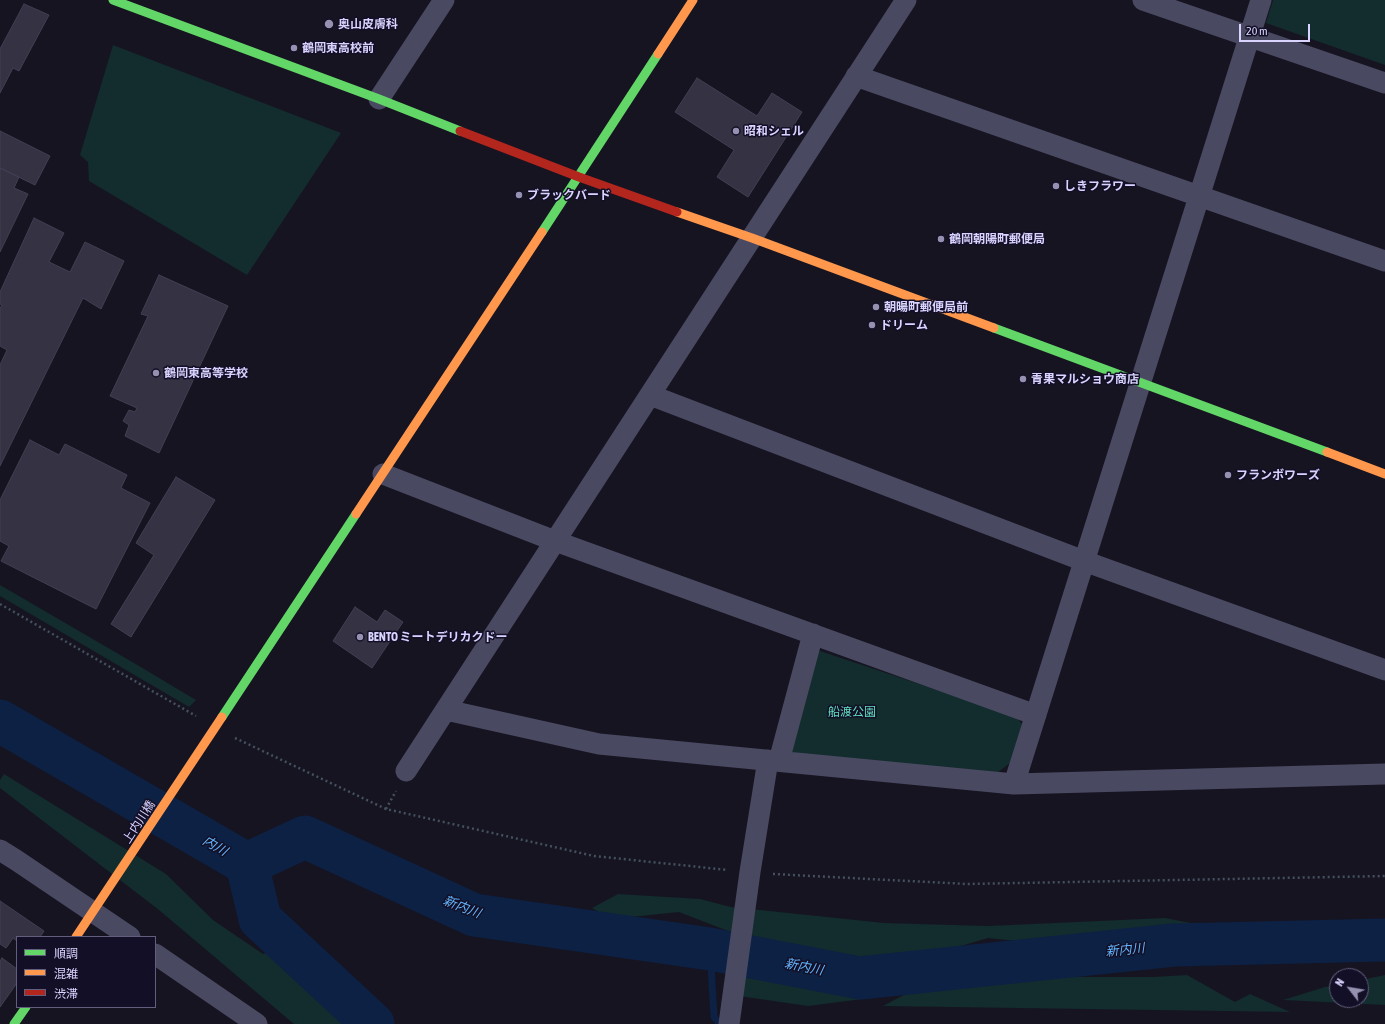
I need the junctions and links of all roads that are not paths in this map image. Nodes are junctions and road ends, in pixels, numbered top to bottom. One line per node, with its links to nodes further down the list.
1 (113, 0): 10 (street)
2 (444, 0): 10 (street)
3 (693, 0): 11 (street, 上内川橋)
4 (906, 0): 8 (street)
5 (1143, 0): 7 (street)
6 (1261, 0): 7 (street)
7 (1250, 36): 9 (street); 12 (street)
8 (856, 76): 12 (street); 13 (street)
9 (1385, 83)
10 (379, 99): 11 (street)
11 (580, 177): 13 (street); 17 (street, 上内川橋)
12 (1199, 196): 14 (street); 15 (street)
13 (752, 238): 15 (street); 16 (street)
14 (1385, 260)
15 (1140, 383): 18 (street); 20 (street)
16 (650, 395): 19 (street); 20 (street)
17 (382, 474): 19 (street); 30 (street, 上内川橋)
18 (1385, 474)
19 (555, 541): 21 (street); 23 (street)
20 (1084, 561): 22 (street); 24 (street)
21 (813, 634): 24 (street); 25 (street)
22 (1385, 670)
23 (446, 710): 25 (street); 26 (street)
24 (1036, 715): 28 (street)
25 (774, 760): 28 (street); 36 (street)
26 (406, 771)
27 (1385, 774): 28 (street)
28 (1014, 784)
29 (0, 850): 30 (street)
30 (99, 904): 31 (street, 上内川橋); 32 (street)
31 (77, 936)
32 (129, 936)
33 (156, 955): 35 (street)
34 (25, 1008): 37 (street)
35 (235, 1018): 38 (street)
36 (729, 1023)
37 (14, 1024)
38 (257, 1024)

